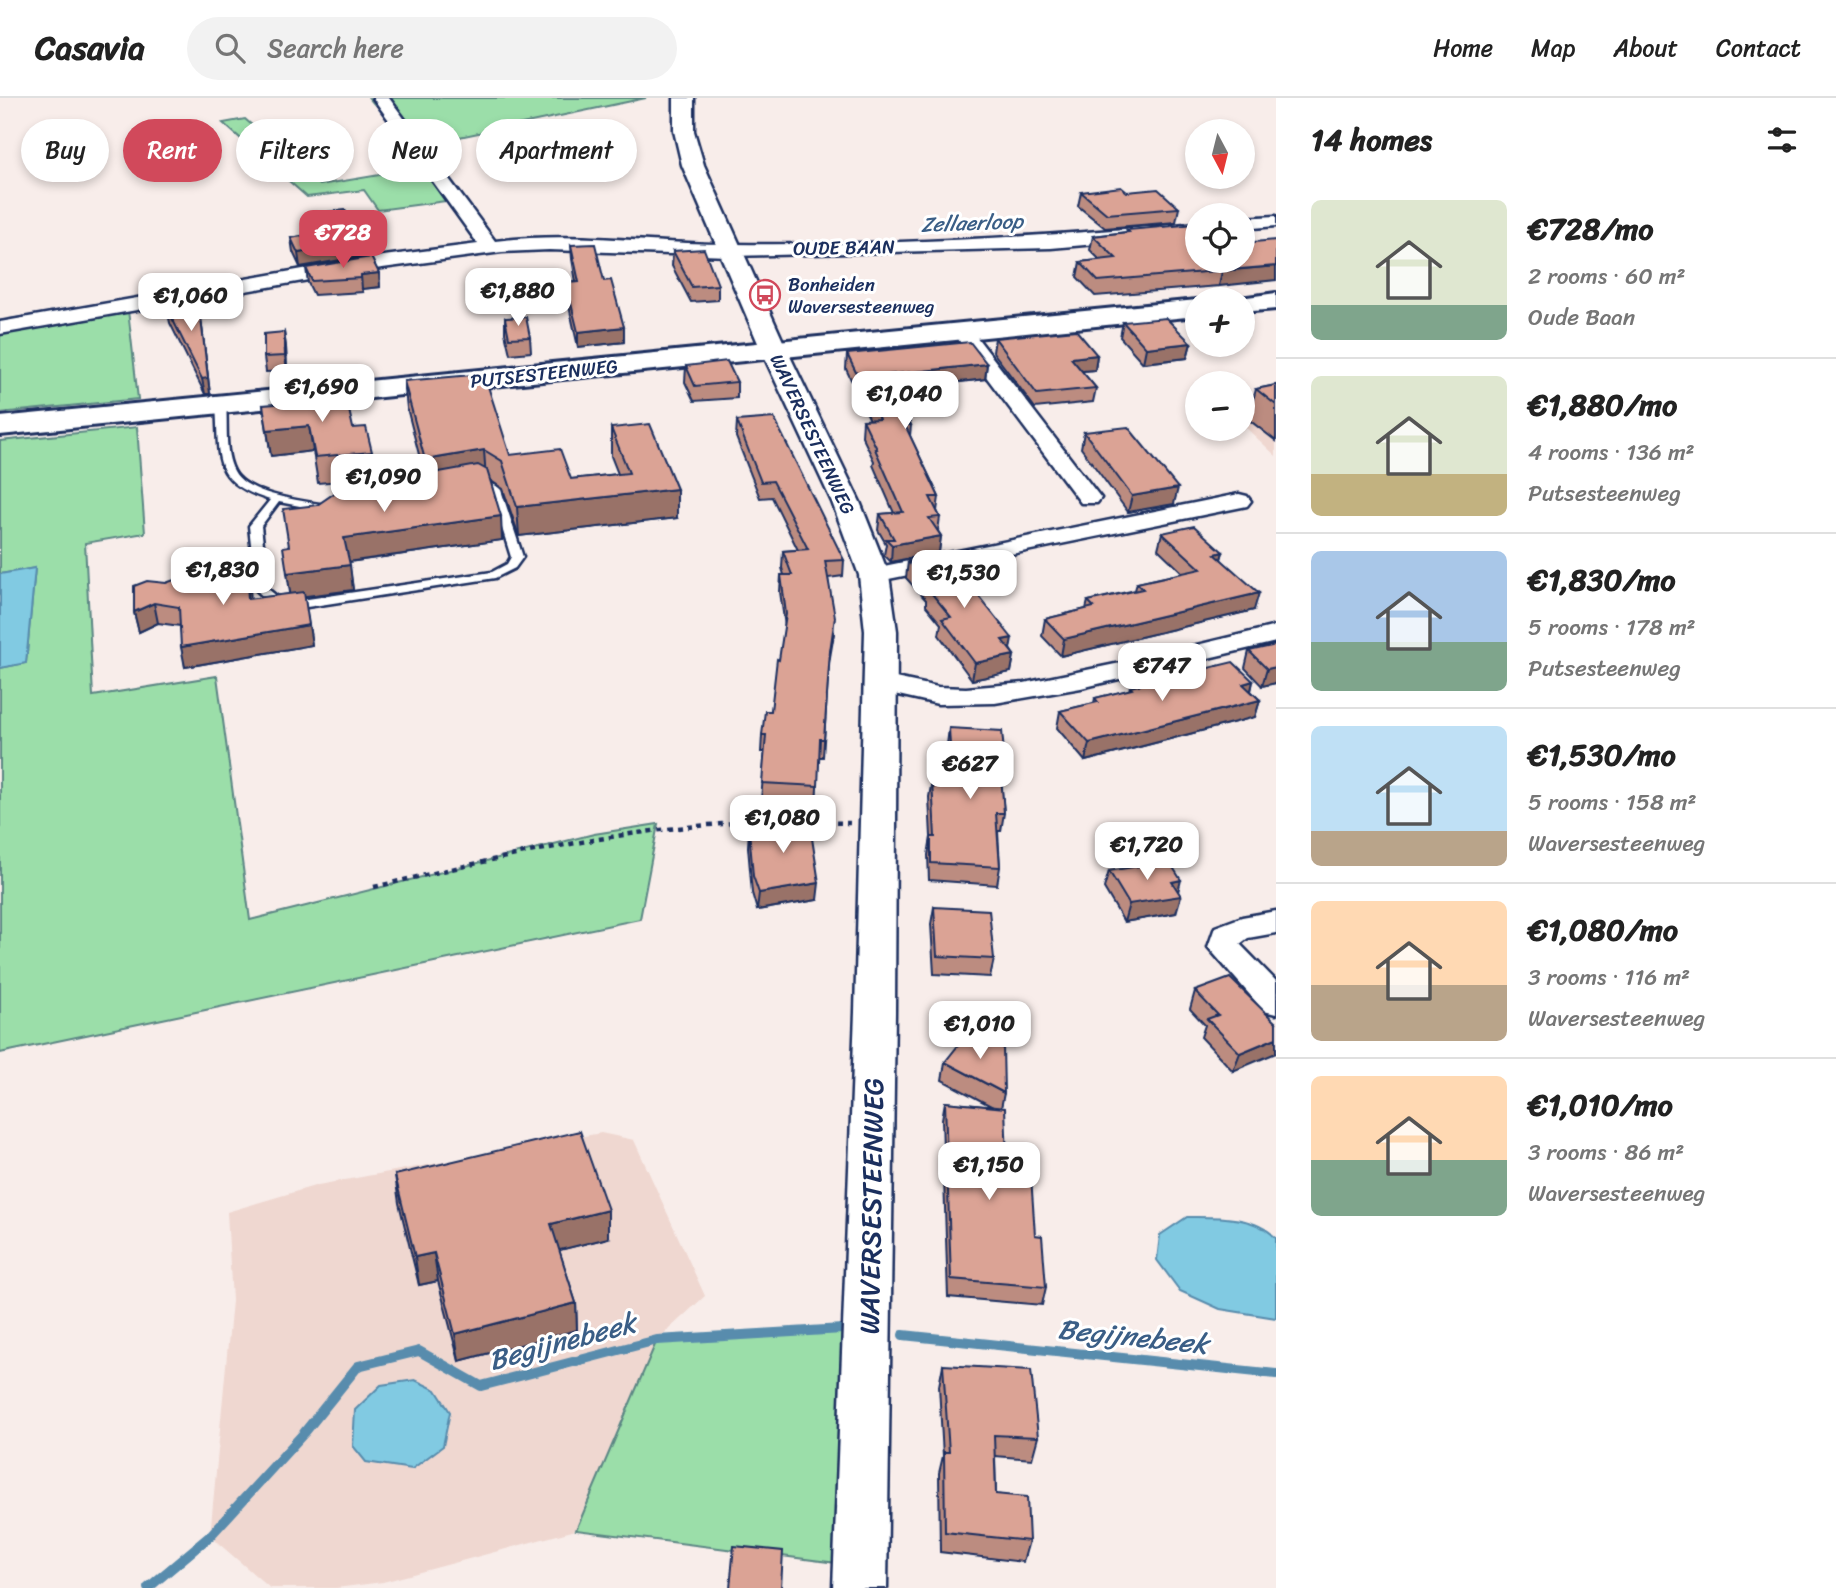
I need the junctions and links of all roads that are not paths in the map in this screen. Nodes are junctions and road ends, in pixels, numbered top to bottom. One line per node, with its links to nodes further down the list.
1 (381, 98): 6 (street)
2 (684, 98): 7 (street, WAVERSESTEENWEG)
3 (1276, 221): 4 (street)
4 (1255, 223)
5 (1185, 230): 7 (street, OUDE BAAN)
6 (490, 247): 7 (street, OUDE BAAN); 11 (street, OUDE BAAN)
7 (730, 250): 13 (street, WAVERSESTEENWEG)
8 (1276, 301): 9 (main road)
9 (1255, 303)
10 (1185, 310): 12 (main road, PUTSESTEENWEG)
11 (0, 328)
12 (962, 331): 13 (main road, PUTSESTEENWEG); 18 (street)
13 (774, 350): 14 (main road, PUTSESTEENWEG); 21 (street, WAVERSESTEENWEG)
14 (221, 405): 15 (main road, PUTSESTEENWEG); 17 (lane)
15 (0, 426)
16 (467, 485): 17 (lane)
17 (277, 498): 20 (lane)
18 (1089, 498)
19 (1239, 500): 21 (street)
20 (345, 507)
21 (874, 575): 23 (street, WAVERSESTEENWEG)
22 (1276, 634): 23 (street)
23 (881, 683): 26 (street, WAVERSESTEENWEG)
24 (1276, 922): 25 (street)
25 (1276, 1002)
26 (860, 1588)

